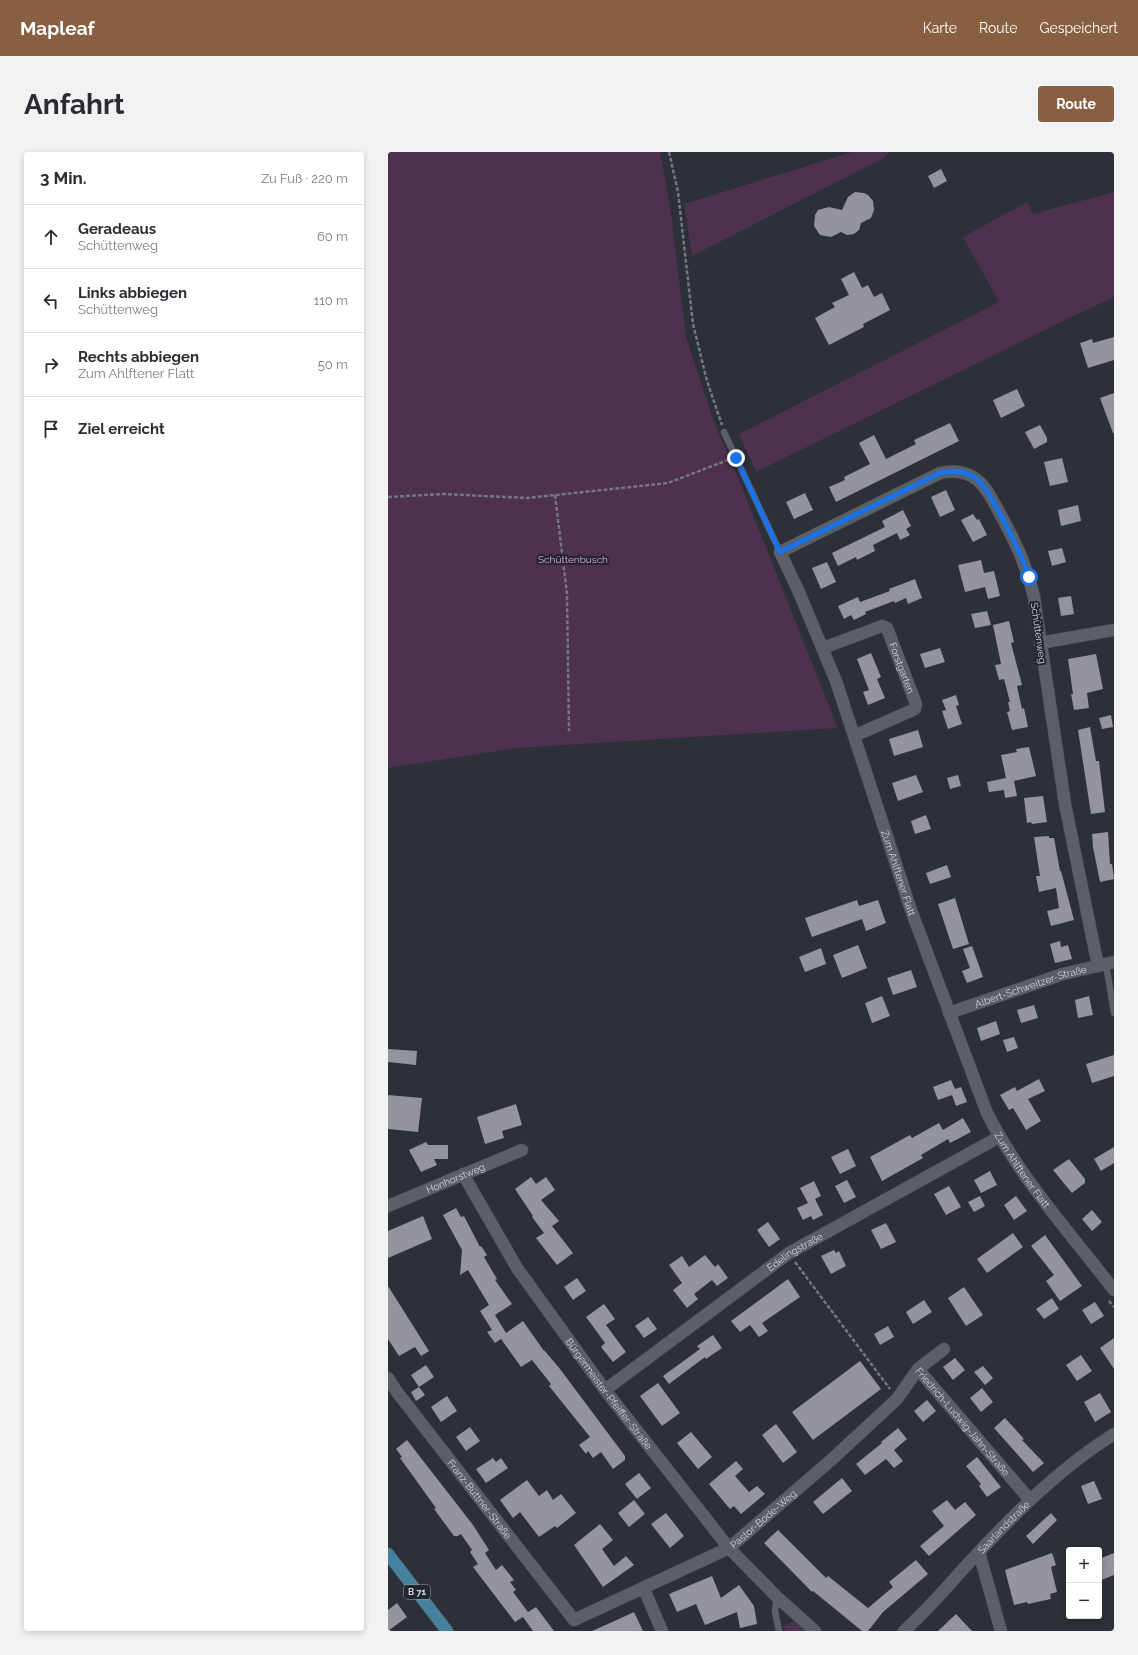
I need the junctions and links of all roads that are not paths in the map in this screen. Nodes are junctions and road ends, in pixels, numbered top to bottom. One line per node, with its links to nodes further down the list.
1 (724, 432): 2 (lane, Zum Ahlftener Flatt)
2 (780, 552): 4 (street, Schüttenweg); 5 (street, Zum Ahlftener Flatt)
3 (1114, 630): 4 (street)
4 (1040, 643): 7 (street, Schüttenweg)
5 (823, 648): 6 (street, Zum Ahlftener Flatt); 6 (street, Forstgarten)
6 (854, 736): 8 (street, Zum Ahlftener Flatt)
7 (1106, 964): 8 (street, Albert-Schweitzer-Straße); 9 (lane)
8 (949, 1013): 10 (street, Zum Ahlftener Flatt)
9 (1114, 1014)
10 (999, 1137): 14 (street, Zum Ahlftener Flatt); 18 (street, Edelingstraße)
11 (522, 1150): 12 (street, Honhorstweg)
12 (463, 1174): 13 (street, Honhorstweg); 18 (street, Bürgermeister-Pfeiffer-Straße)
13 (388, 1206)
14 (1114, 1290)
15 (944, 1349): 16 (street, Friedrich-Ludwig-Jahn-Straße)
16 (918, 1369): 20 (street, Friedrich-Ludwig-Jahn-Straße); 21 (street, Pastor-Bode-Weg)
17 (388, 1378): 26 (street, Franz-Büttner-Straße)
18 (605, 1390): 21 (street, Bürgermeister-Pfeiffer-Straße)
19 (1114, 1434): 20 (street, Saarlandstraße)
20 (1030, 1500): 22 (street, Saarlandstraße)
21 (729, 1548): 24 (street, Pastor-Bode-Weg); 25 (street, Bürgermeister-Pfeiffer-Straße)
22 (979, 1552): 31 (street, Saarlandstraße); 32 (street)
23 (388, 1554): 27 (main road, B 71)
24 (644, 1589): 26 (street, Pastor-Bode-Weg); 28 (street)
25 (777, 1597): 29 (lane); 30 (street, Bürgermeister-Pfeiffer-Straße)
26 (574, 1620)
27 (447, 1631)
28 (662, 1631)
29 (779, 1631)
30 (815, 1631)
31 (904, 1631)
32 (1001, 1631)

